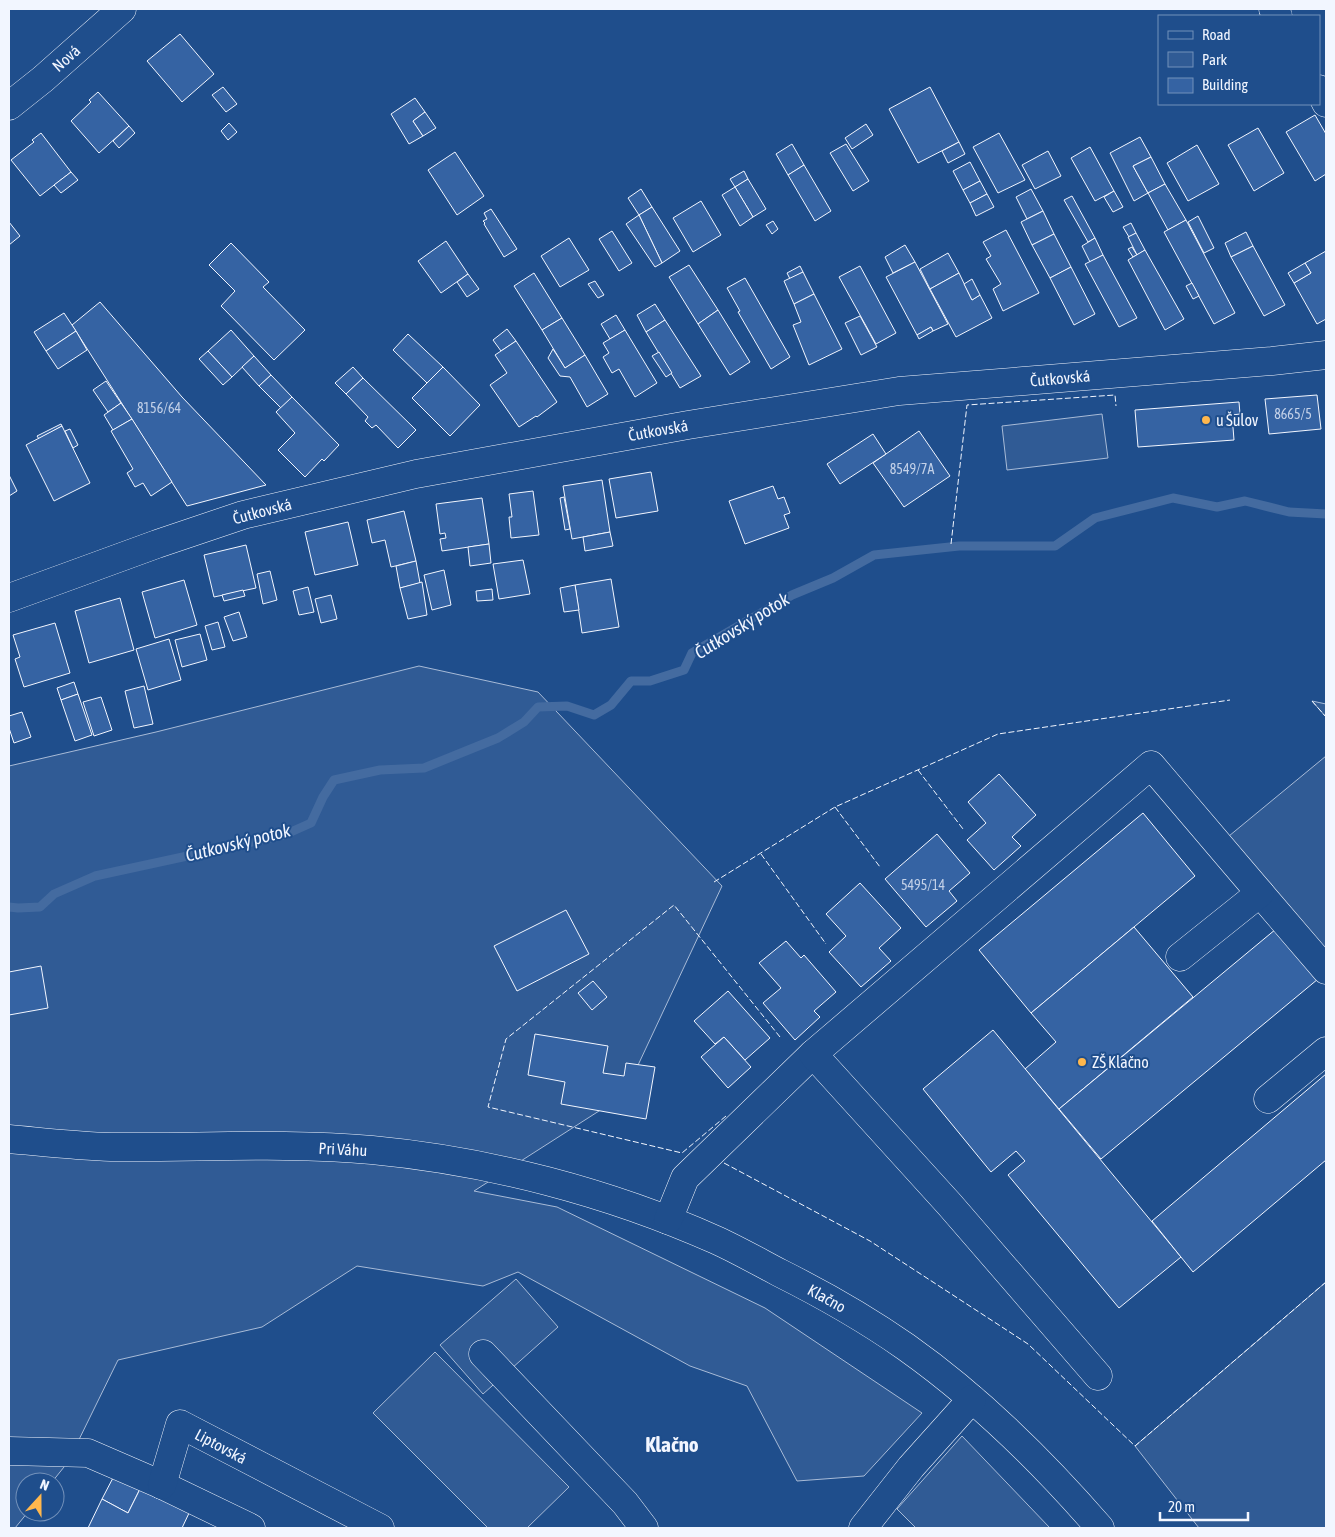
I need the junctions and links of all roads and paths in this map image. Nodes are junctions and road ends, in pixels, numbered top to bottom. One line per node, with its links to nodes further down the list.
1 (122, 9): 4 (street, Nová)
2 (1320, 91): 3 (street)
3 (1326, 103)
4 (9, 106)
5 (1326, 355): 6 (street, Čutkovská)
6 (9, 598)
7 (1260, 893): 8 (street); 9 (street); 11 (street)
8 (1180, 957)
9 (1326, 970)
10 (1326, 1051): 12 (street)
11 (813, 1054): 14 (street); 16 (street)
12 (1268, 1099)
13 (9, 1139): 14 (street, Pri Váhu)
14 (668, 1220): 17 (street, Klačno)
15 (484, 1354): 22 (street)
16 (1098, 1376)
17 (972, 1399): 23 (street); 24 (street, Klačno)
18 (9, 1451): 19 (street)
19 (162, 1485): 20 (street); 21 (street, Liptovská)
20 (250, 1528)
21 (380, 1528)
22 (644, 1528)
23 (863, 1528)
24 (1100, 1528)

